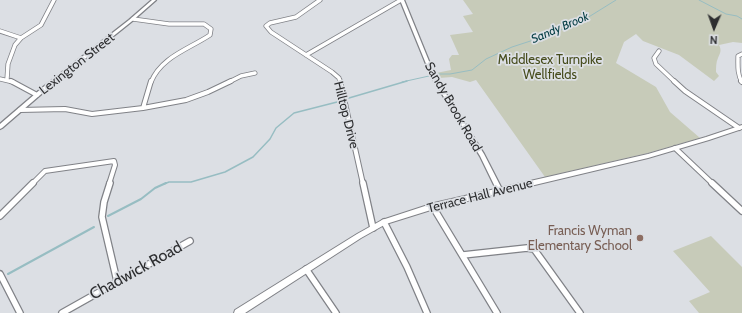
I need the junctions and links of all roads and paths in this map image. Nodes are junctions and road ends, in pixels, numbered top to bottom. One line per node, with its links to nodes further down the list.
1 (54, 0): 7 (street)
2 (154, 0): 5 (street, Lexington Street)
3 (320, 0): 10 (street, Hilltop Drive)
4 (402, 0): 10 (street); 22 (street, Sandy Brook Road)
5 (133, 18): 16 (street, Lexington Street); 17 (street)
6 (0, 31): 7 (street)
7 (21, 38): 14 (street)
8 (659, 51): 20 (street)
9 (742, 54): 11 (street)
10 (306, 55): 27 (street, Hilltop Drive)
11 (740, 61): 15 (street)
12 (255, 73): 17 (street)
13 (0, 79): 14 (street)
14 (7, 79): 16 (street)
15 (742, 82)
16 (37, 95): 18 (street, Lexington Street)
17 (143, 108): 18 (street)
18 (20, 110): 19 (street, Lexington Street)
19 (0, 127)
20 (740, 128): 21 (main road, Terrace Hall Avenue)
21 (675, 148): 22 (main road, Terrace Hall Avenue); 24 (street)
22 (500, 190): 23 (main road, Terrace Hall Avenue)
23 (433, 207): 26 (main road, Terrace Hall Avenue); 29 (street)
24 (742, 211)
25 (0, 216): 32 (street)
26 (384, 222): 27 (main road, Terrace Hall Avenue); 37 (street)
27 (373, 228): 30 (main road, Terrace Hall Avenue)
28 (190, 242): 32 (street, Chadwick Road)
29 (463, 255): 38 (street); 39 (street)
30 (306, 269): 35 (main road, Terrace Hall Avenue); 36 (street)
31 (0, 274): 33 (street)
32 (117, 281): 34 (street, Chadwick Road)
33 (20, 313)
34 (62, 313)
35 (238, 313)
36 (336, 313)
37 (427, 313)
38 (497, 313)
39 (580, 313)

